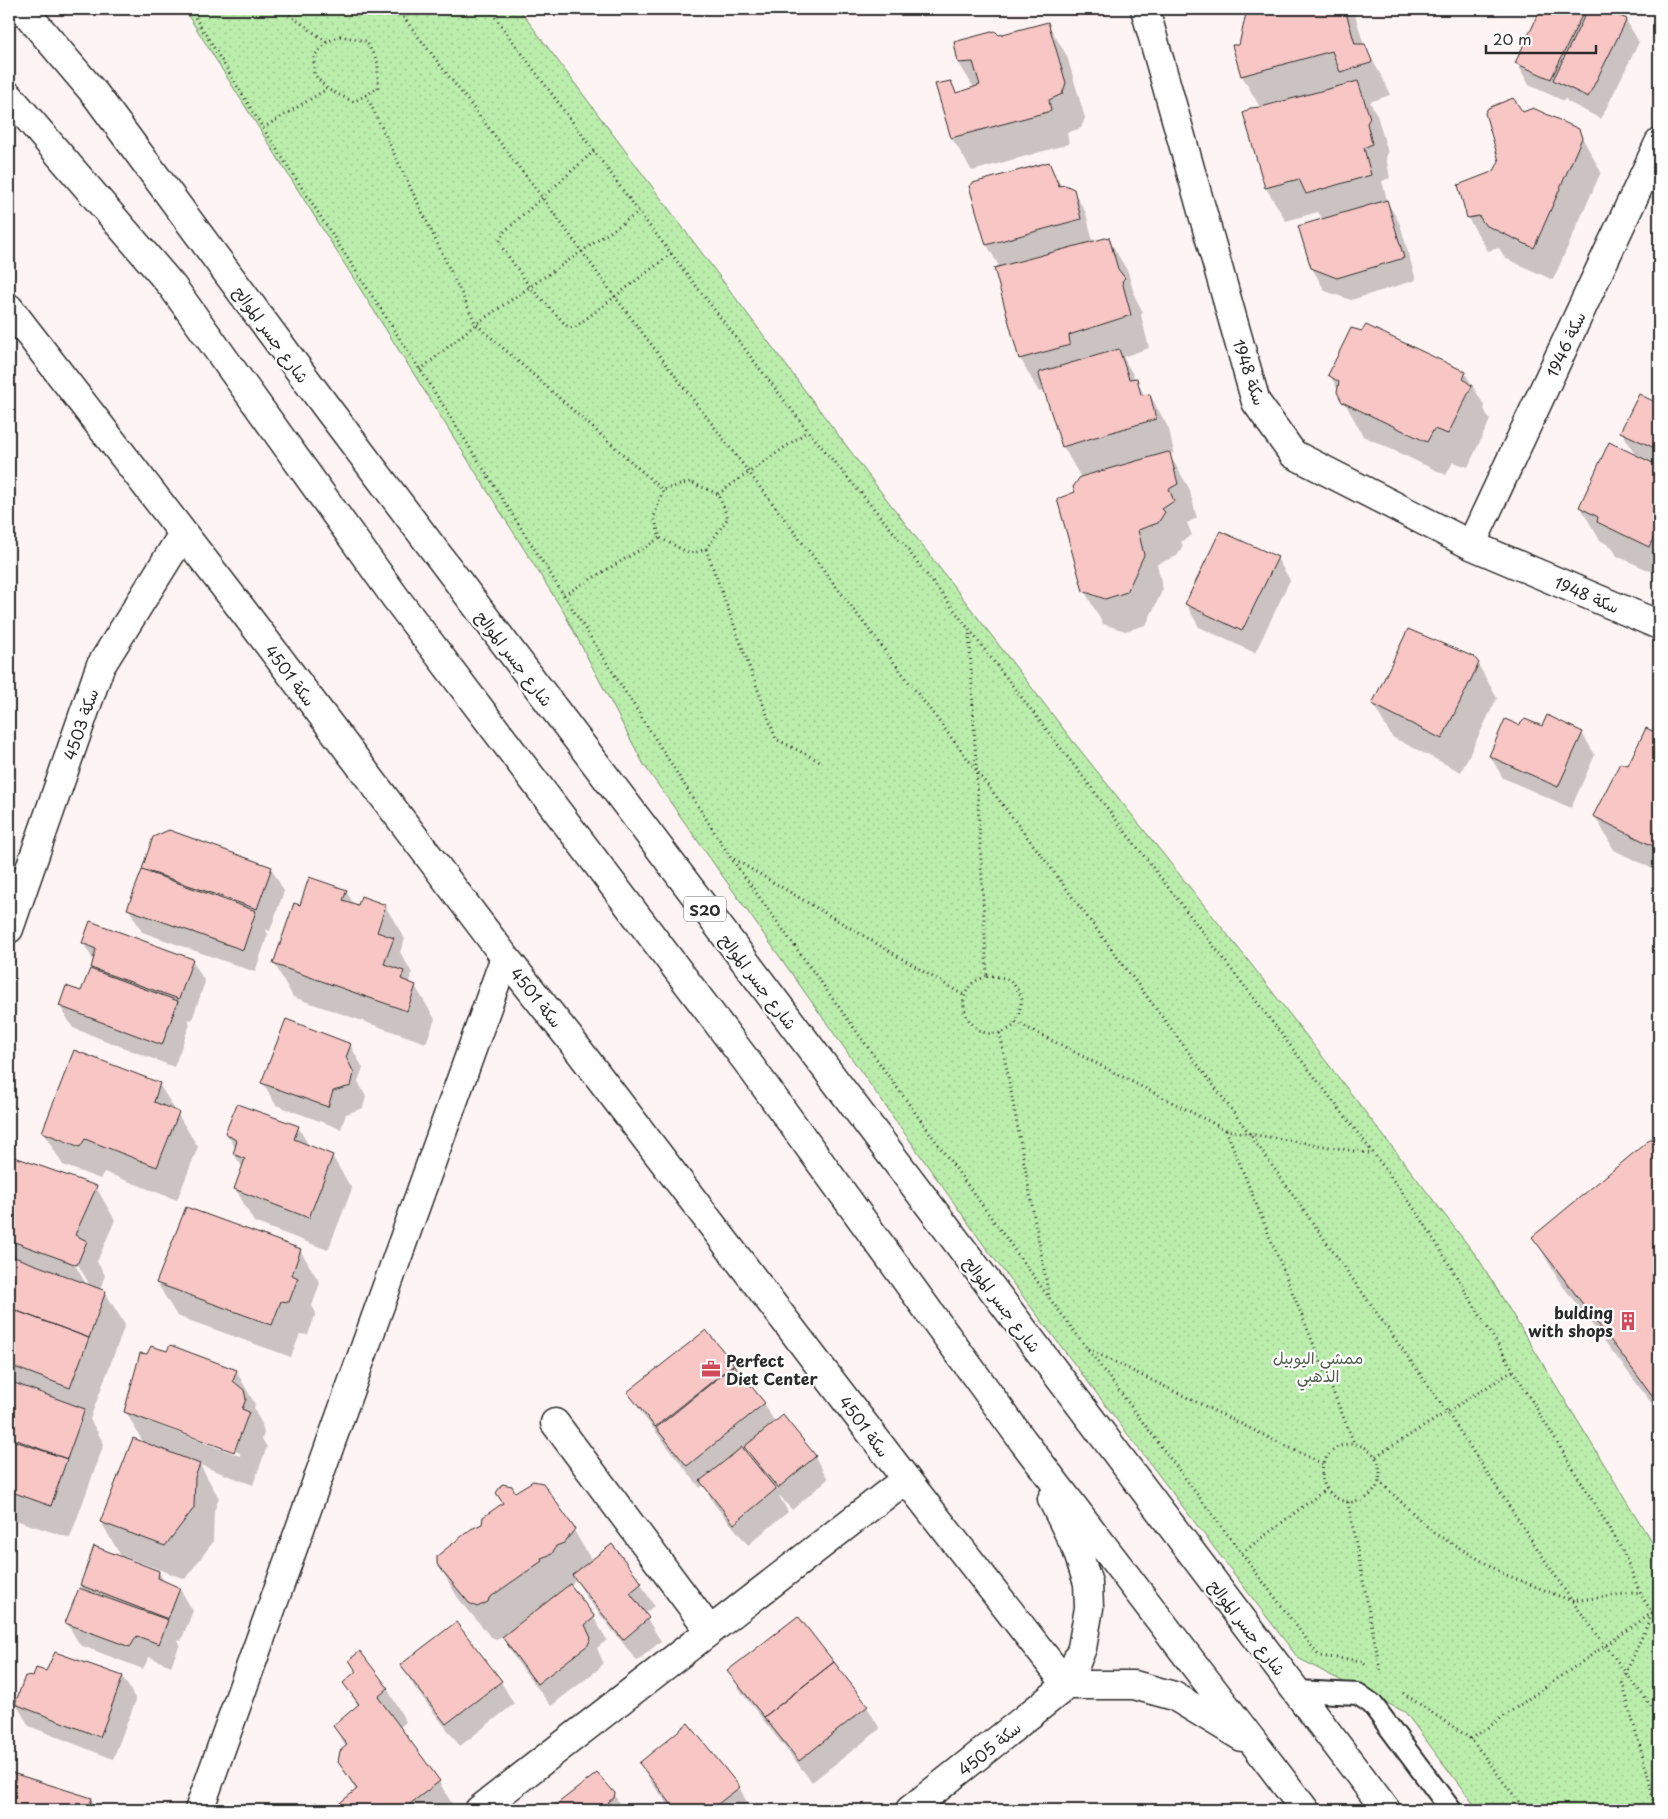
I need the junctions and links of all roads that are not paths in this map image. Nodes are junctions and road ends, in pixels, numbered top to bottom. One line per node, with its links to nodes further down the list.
1 (23, 9): 16 (street, شارع جسر الموالح / S20)
2 (1145, 9): 7 (street, سكة 1948)
3 (9, 96): 12 (street)
4 (1659, 143): 7 (street, سكة 1946)
5 (9, 308): 6 (street, سكة 4501)
6 (183, 534): 9 (street, سكة 4503); 10 (street, سكة 4501)
7 (1471, 545): 8 (street, سكة 1948)
8 (1659, 625)
9 (9, 929)
10 (505, 958): 13 (street, سكة 4501); 18 (street)
11 (555, 1423): 14 (street)
12 (1023, 1441): 15 (street); 17 (street)
13 (906, 1480): 14 (street); 15 (street, سكة 4501)
14 (710, 1631): 19 (street)
15 (1067, 1685): 17 (street); 20 (street, سكة 4505)
16 (1296, 1691): 22 (street, شارع جسر الموالح / S20); 23 (lane)
17 (1254, 1744): 21 (street)
18 (199, 1810)
19 (479, 1810)
20 (910, 1810)
21 (1305, 1810)
22 (1386, 1810)
23 (1451, 1810)

